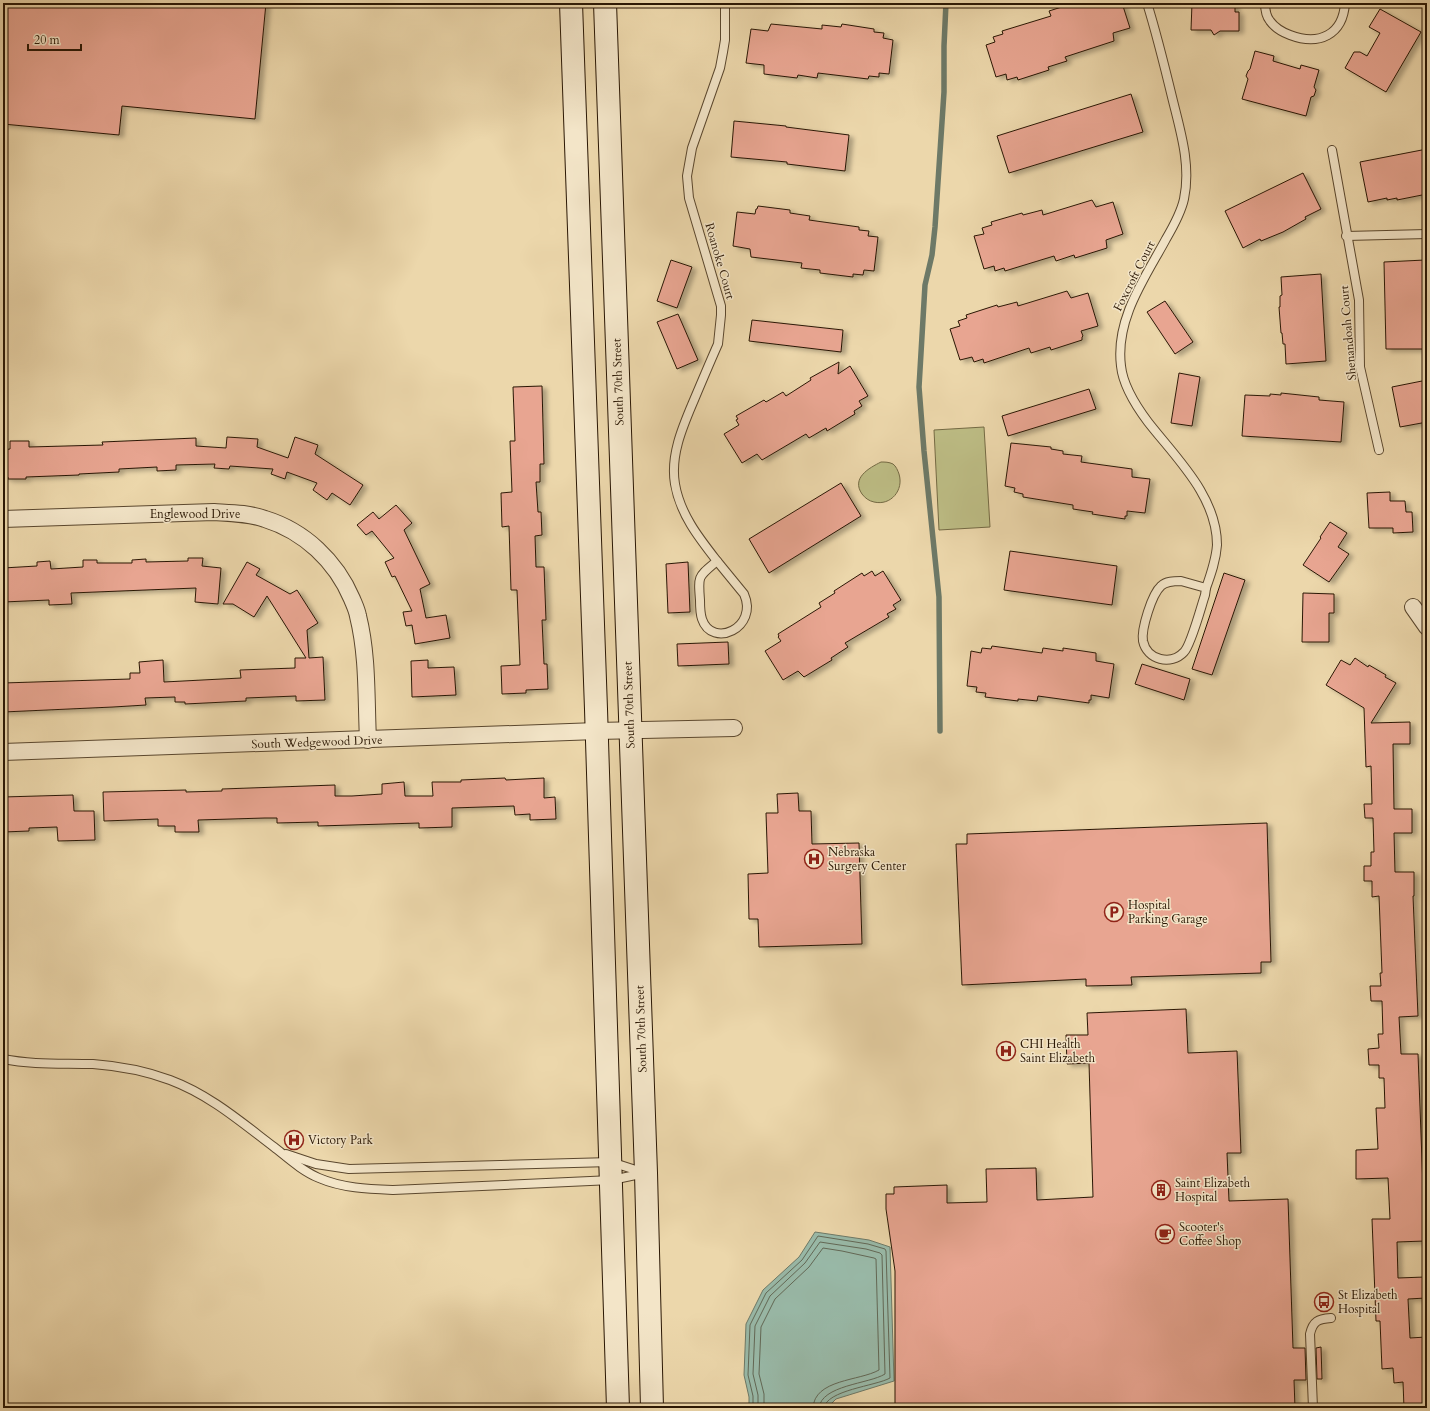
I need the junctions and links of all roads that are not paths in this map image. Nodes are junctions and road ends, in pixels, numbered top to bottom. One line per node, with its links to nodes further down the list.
1 (571, 3): 18 (main road)
2 (605, 3): 17 (main road, South 70th Street)
3 (726, 3): 12 (lane, Roanoke Court)
4 (1146, 3): 13 (lane, Foxcroft Court)
5 (1265, 3): 6 (lane)
6 (1345, 3)
7 (1332, 150): 9 (lane, Shenandoah Court)
8 (1427, 234): 9 (lane)
9 (1346, 236): 10 (lane, Shenandoah Court)
10 (1379, 450)
11 (3, 519): 19 (street, Englewood Drive)
12 (717, 561): 12 (lane, Roanoke Court)
13 (1206, 588): 13 (lane, Foxcroft Court)
14 (1413, 607): 15 (street)
15 (1427, 627)
16 (734, 728): 17 (street, South Wedgewood Drive)
17 (630, 730): 18 (street, South Wedgewood Drive); 24 (main road, South 70th Street)
18 (597, 731): 19 (street, South Wedgewood Drive); 23 (main road)
19 (368, 740): 20 (street, South Wedgewood Drive)
20 (3, 752)
21 (3, 1059): 22 (lane)
22 (281, 1152): 23 (lane); 23 (lane)
23 (611, 1171): 24 (lane); 24 (lane); 26 (main road)
24 (646, 1173): 27 (main road, South 70th Street)
25 (1331, 1318): 28 (lane)
26 (618, 1408)
27 (652, 1408)
28 (1313, 1408)

